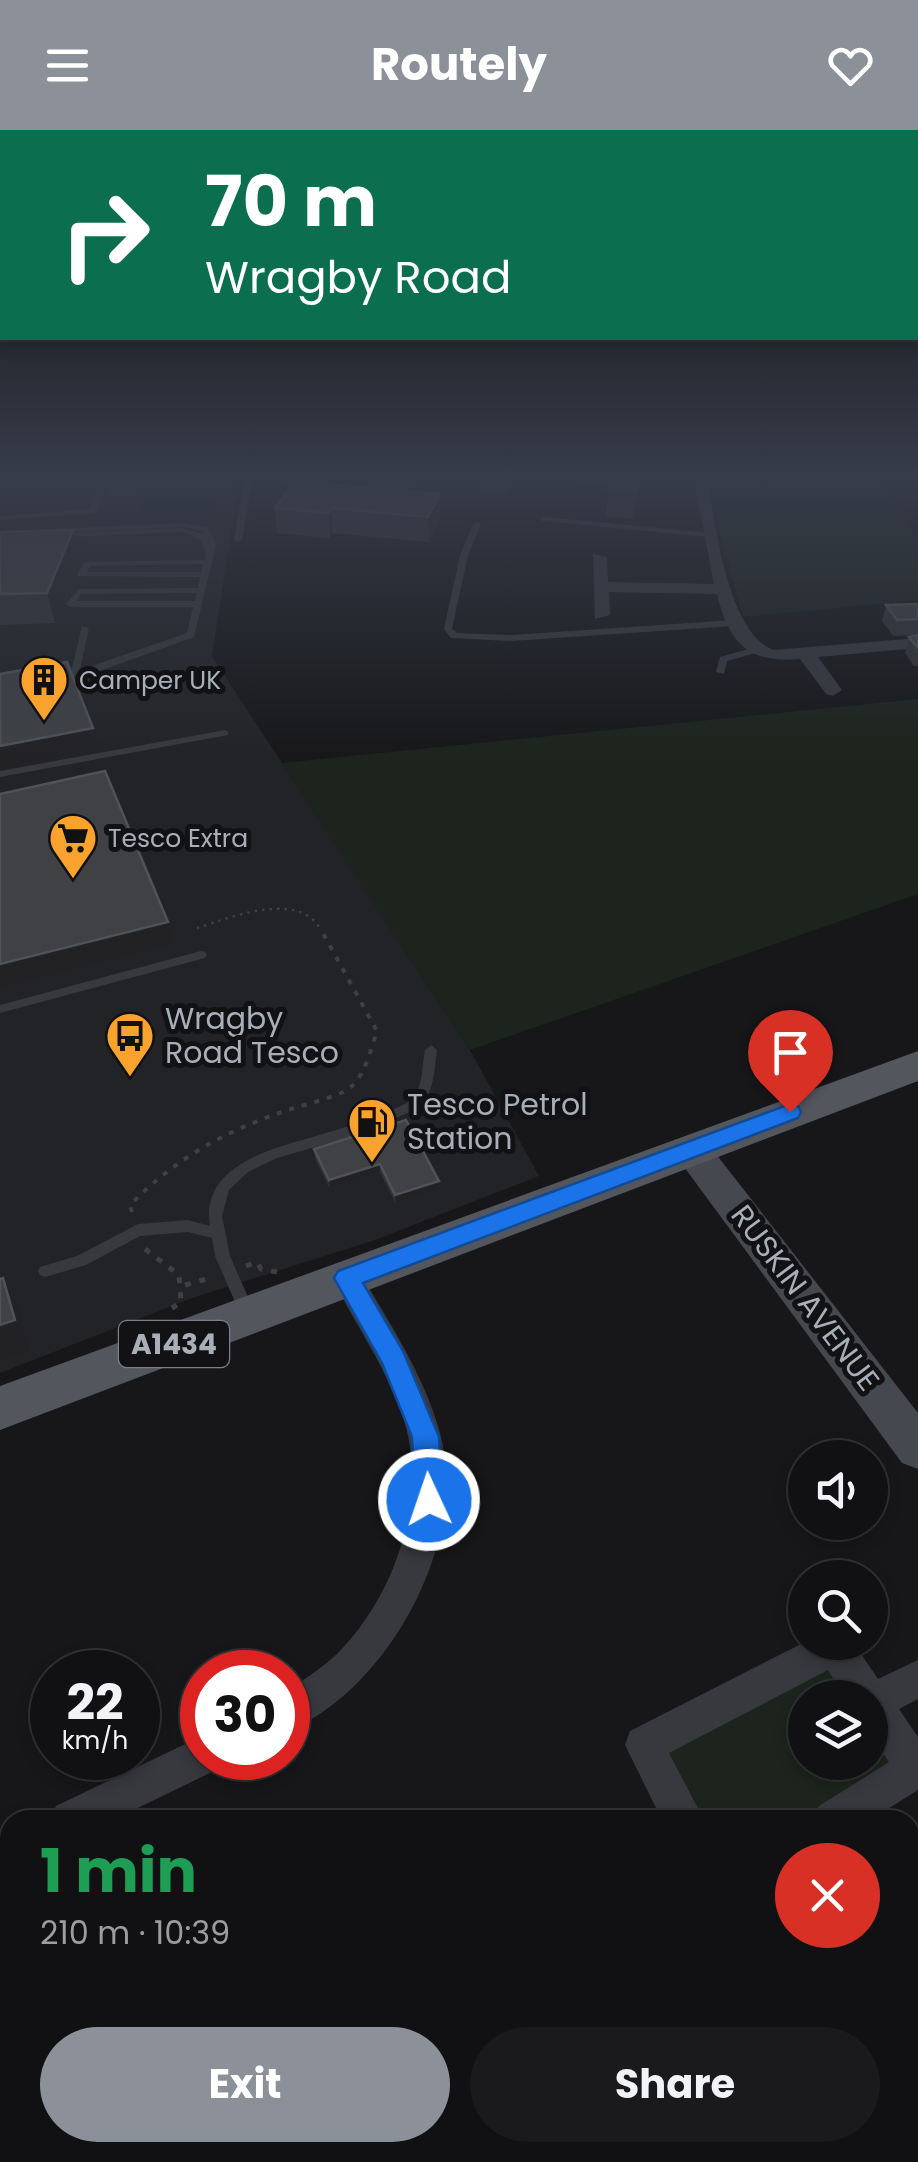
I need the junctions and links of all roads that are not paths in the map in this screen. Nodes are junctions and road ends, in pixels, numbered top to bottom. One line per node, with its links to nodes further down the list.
1 (84, 570): 6 (lane)
2 (205, 570): 6 (lane)
3 (461, 570): 12 (lane)
4 (600, 570): 7 (street)
5 (720, 570): 8 (street)
6 (204, 575): 9 (lane)
7 (600, 587): 8 (street); 11 (street)
8 (725, 589): 12 (street)
9 (201, 590): 10 (lane); 10 (lane)
10 (199, 604): 18 (lane)
11 (601, 615)
12 (733, 623): 15 (street)
13 (85, 628): 18 (lane)
14 (918, 643): 16 (street)
15 (756, 650): 16 (street); 17 (lane)
16 (805, 652): 20 (street)
17 (721, 672)
18 (75, 674): 19 (lane)
19 (44, 680)
20 (833, 690)
21 (226, 733): 22 (lane)
22 (0, 774)
23 (201, 955): 24 (lane)
24 (0, 1009)
25 (431, 1050): 28 (lane)
26 (918, 1065): 27 (main road, A1434)
27 (692, 1150): 30 (main road, A1434); 33 (main road, RUSKIN AVENUE)
28 (217, 1234): 29 (lane); 31 (lane)
29 (45, 1270)
30 (347, 1278): 31 (main road, A1434); 37 (street)
31 (248, 1314): 32 (main road, A1434)
32 (0, 1408)
33 (918, 1448)
34 (918, 1679): 36 (street)
35 (856, 1680): 41 (street)
36 (888, 1692)
37 (310, 1696)
38 (888, 1727): 42 (street)
39 (180, 1771): 40 (street)
40 (125, 1808)
41 (679, 1810)
42 (849, 1810)

